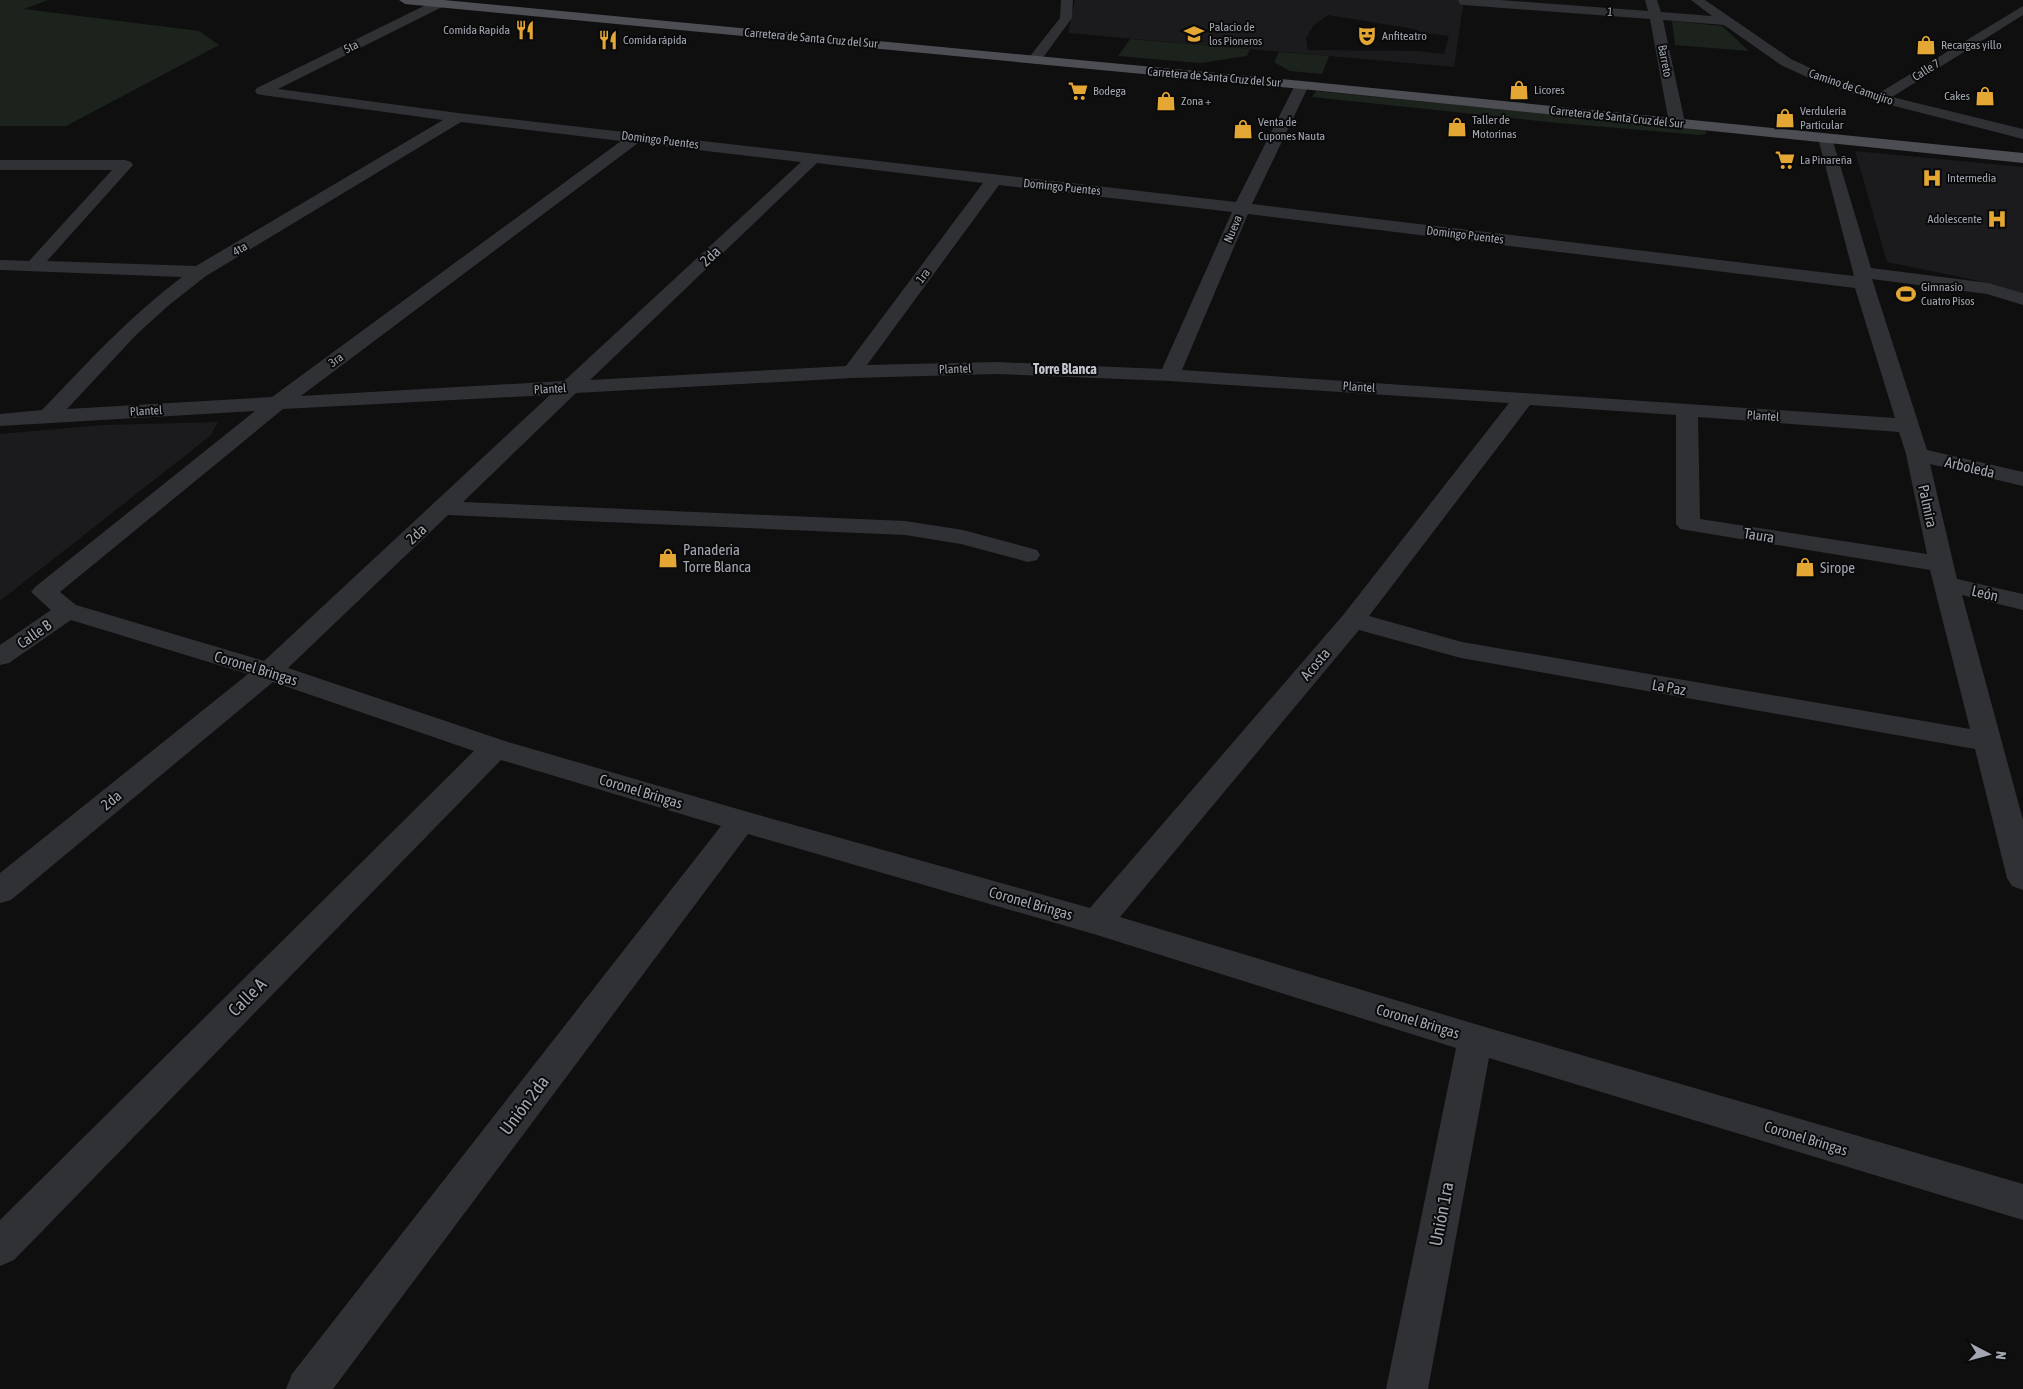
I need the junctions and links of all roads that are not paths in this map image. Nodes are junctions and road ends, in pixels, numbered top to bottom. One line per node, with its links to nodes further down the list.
1 (406, 0): 8 (main road, Carretera de Santa Cruz del Sur)
2 (1067, 0): 12 (street)
3 (1651, 0): 10 (street, Barreto)
4 (1697, 0): 11 (street, Camino de Camujiro)
5 (2019, 0): 7 (street)
6 (1464, 1): 10 (street, 1)
7 (2023, 1)
8 (440, 3): 12 (main road, Carretera de Santa Cruz del Sur); 14 (street, 5ta)
9 (2023, 10): 15 (street, Calle 7)
10 (1656, 16): 11 (street, 1); 17 (street, Barreto)
11 (1726, 21): 15 (street, Camino de Camujiro)
12 (1034, 60): 13 (main road, Carretera de Santa Cruz del Sur)
13 (1302, 85): 17 (main road, Carretera de Santa Cruz del Sur); 25 (street, Nueva)
14 (262, 91): 16 (street, Domingo Puentes)
15 (1880, 98): 18 (street, Camino de Camujiro)
16 (458, 117): 19 (street, Domingo Puentes); 28 (street, 4ta)
17 (1677, 123): 20 (main road, Carretera de Santa Cruz del Sur)
18 (2023, 134)
19 (636, 137): 21 (street, Domingo Puentes); 35 (street, 3ra)
20 (1826, 138): 22 (main road, Carretera de Santa Cruz del Sur); 29 (street, Palmira)
21 (814, 158): 24 (street, Domingo Puentes); 33 (street, 2da)
22 (2023, 158)
23 (0, 165): 27 (street)
24 (994, 180): 25 (street, Domingo Puentes); 31 (street, 1ra)
25 (1242, 208): 29 (street, Domingo Puentes); 32 (street, Nueva)
26 (0, 265): 27 (street)
27 (33, 266): 28 (street)
28 (200, 272): 37 (street, 4ta)
29 (1863, 277): 30 (street, Domingo Puentes); 39 (street, Palmira)
30 (2023, 299)
31 (852, 372): 32 (street, Plantel); 33 (street, Plantel)
32 (1169, 375): 34 (street, Plantel)
33 (572, 387): 35 (street, Plantel); 42 (street, 2da)
34 (1524, 398): 36 (street, Plantel); 47 (street, Acosta)
35 (278, 404): 37 (street, Plantel); 45 (street, 3ra)
36 (1687, 411): 39 (street, Plantel); 44 (street, Taura)
37 (48, 416): 38 (street, Plantel)
38 (0, 420)
39 (1909, 426): 40 (street, Palmira)
40 (1917, 454): 41 (street, Arboleda); 44 (street, Palmira)
41 (2023, 479)
42 (444, 508): 43 (street); 49 (street, 2da)
43 (1028, 555)
44 (1944, 574): 46 (street, León); 50 (street, Palmira)
45 (56, 602): 48 (street, Calle B); 49 (street, Coronel Bringas)
46 (2023, 602)
47 (1352, 620): 50 (street, La Paz); 55 (street, Acosta)
48 (0, 657)
49 (269, 671): 51 (street, Coronel Bringas); 54 (street, 2da)
50 (1988, 742): 53 (street, Palmira)
51 (494, 748): 52 (street, Coronel Bringas); 58 (street, Calle A)
52 (741, 821): 55 (street, Coronel Bringas); 59 (street, Unión 2da)
53 (2023, 878)
54 (0, 891)
55 (1097, 922): 56 (street, Coronel Bringas)
56 (1475, 1039): 57 (street, Coronel Bringas); 60 (street, Unión 1ra)
57 (2023, 1202)
58 (0, 1247)
59 (307, 1389)
60 (1407, 1389)

